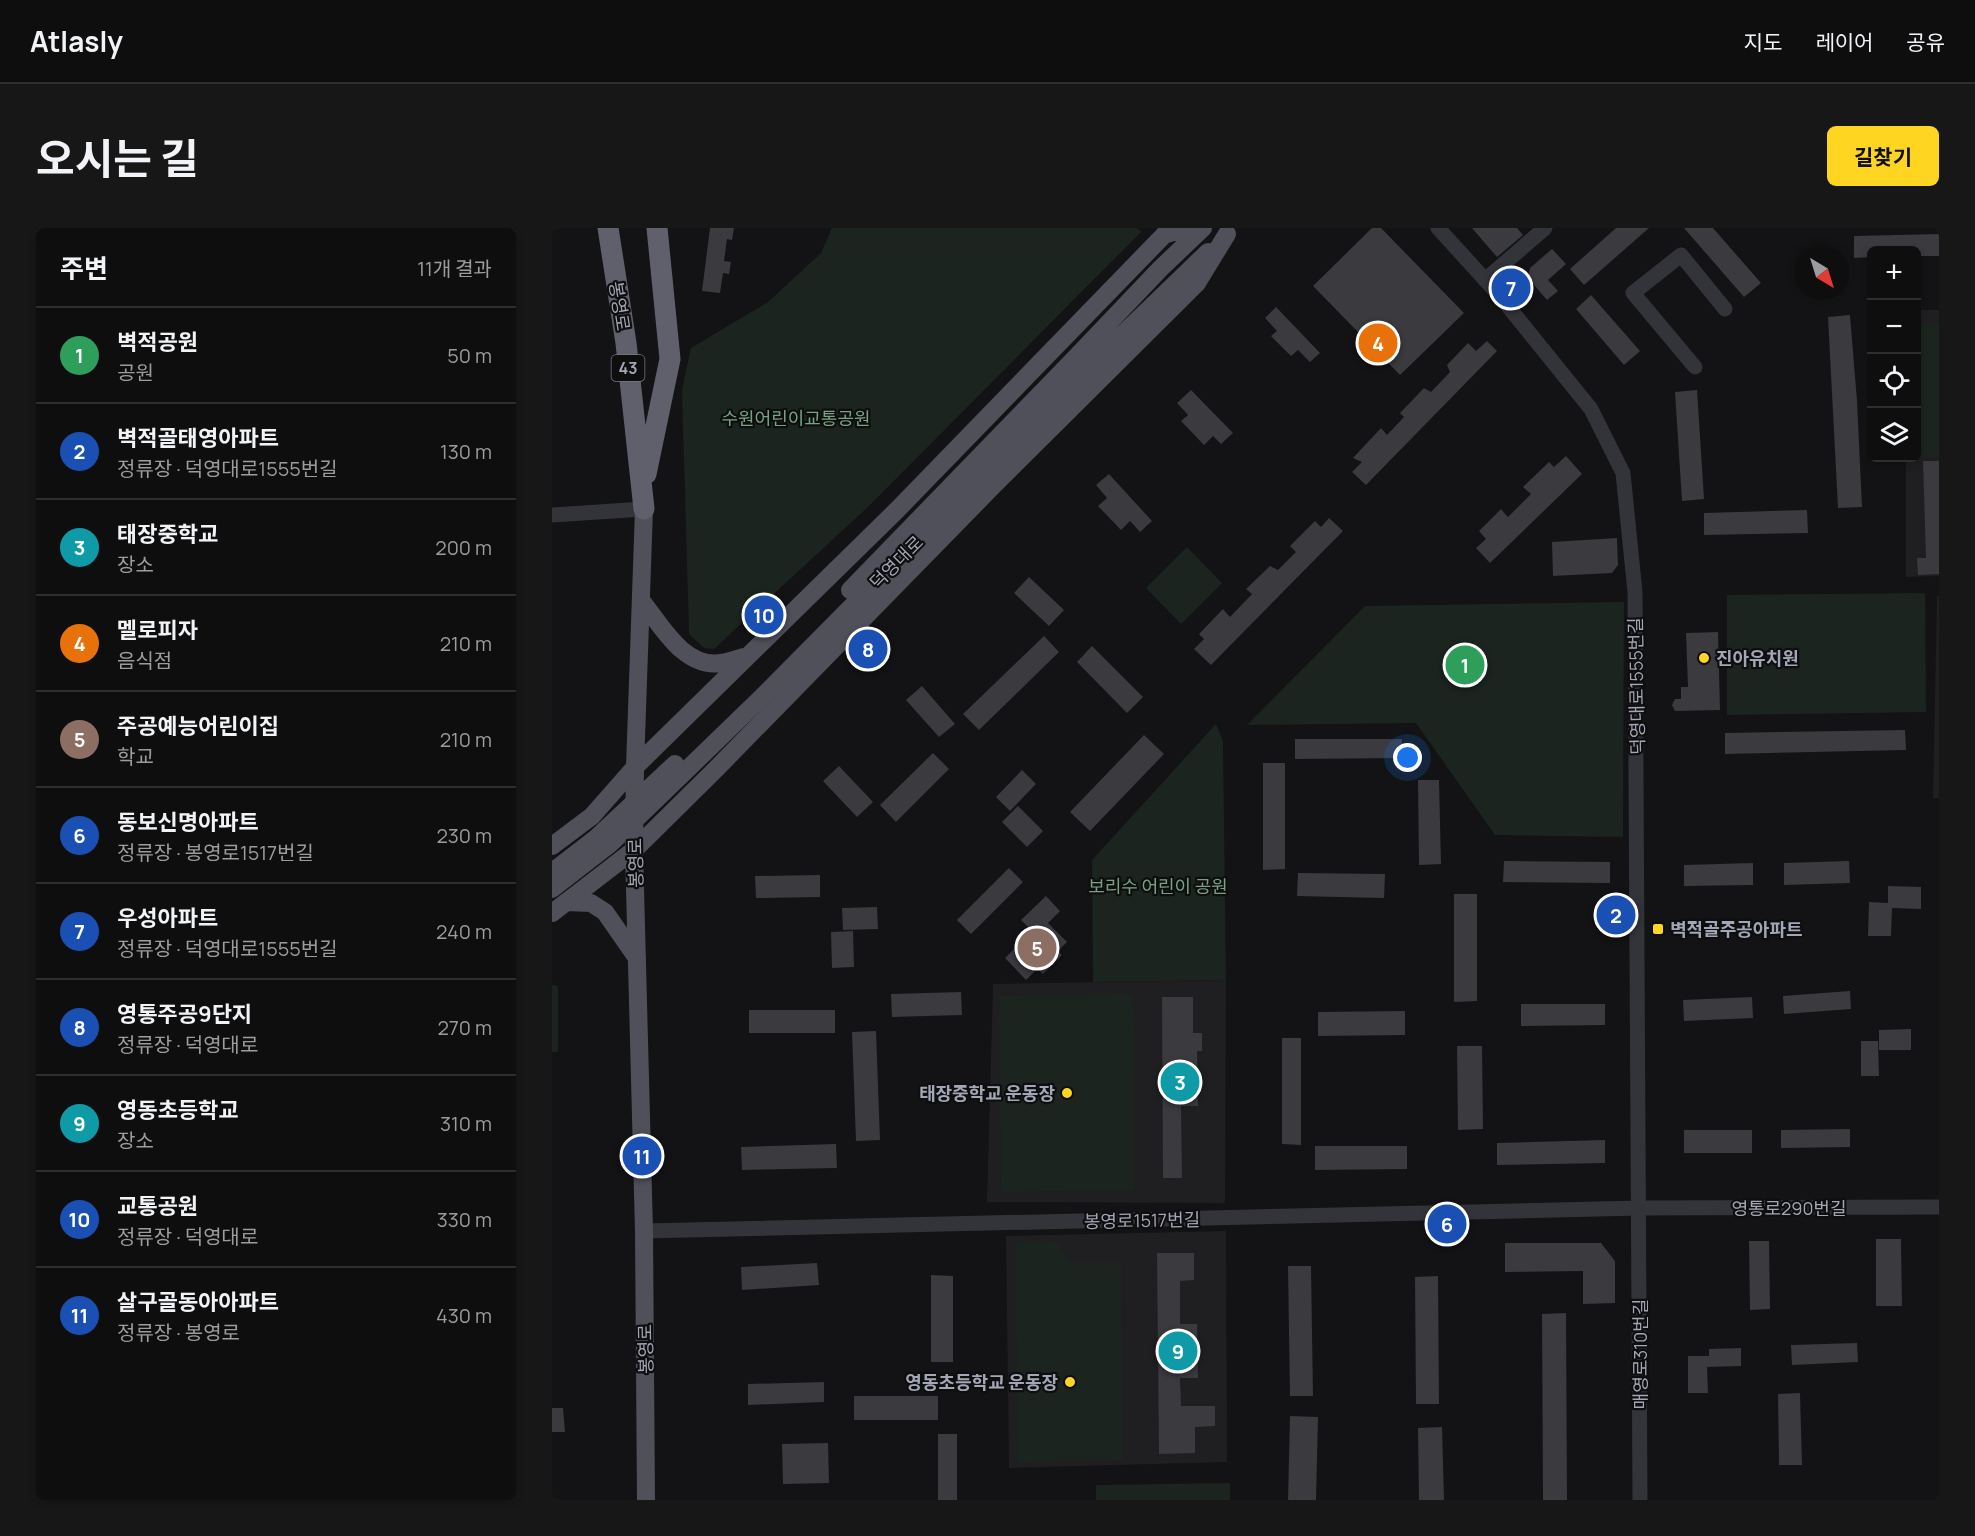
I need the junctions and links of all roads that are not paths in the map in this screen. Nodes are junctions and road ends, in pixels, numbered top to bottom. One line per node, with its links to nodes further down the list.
1 (608, 228): 13 (highway, 봉영로 / 43)
2 (657, 228): 13 (highway)
3 (1186, 228): 8 (main road)
4 (1203, 228): 11 (main road, 덕영대로)
5 (1438, 228): 9 (street, 덕영대로1555번길)
6 (1545, 228): 9 (street)
7 (1230, 231): 11 (main road, 덕영대로); 19 (main road)
8 (1160, 232): 16 (main road)
9 (1485, 280): 25 (street, 덕영대로1555번길)
10 (1725, 309): 12 (street)
11 (1085, 360): 20 (main road, 덕영대로, bridge); 21 (main road, 덕영대로, bridge)
12 (1695, 367)
13 (643, 501): 14 (street); 15 (main road, 봉영로 / 43)
14 (552, 515)
15 (641, 600): 16 (main road); 17 (main road, 봉영로 / 43)
16 (746, 657): 17 (main road)
17 (635, 767): 18 (main road); 19 (main road, 봉영로 / 43)
18 (552, 846)
19 (634, 850): 22 (main road); 23 (main road, 봉영로 / 43)
20 (552, 872)
21 (552, 889)
22 (559, 908): 23 (main road)
23 (637, 958): 26 (main road, 봉영로 / 43)
24 (1939, 1207): 25 (street, 영통로290번길)
25 (1640, 1209): 26 (street, 봉영로1517번길); 28 (street, 매영로310번길)
26 (644, 1231): 27 (main road, 봉영로 / 43)
27 (646, 1500)
28 (1640, 1500)

